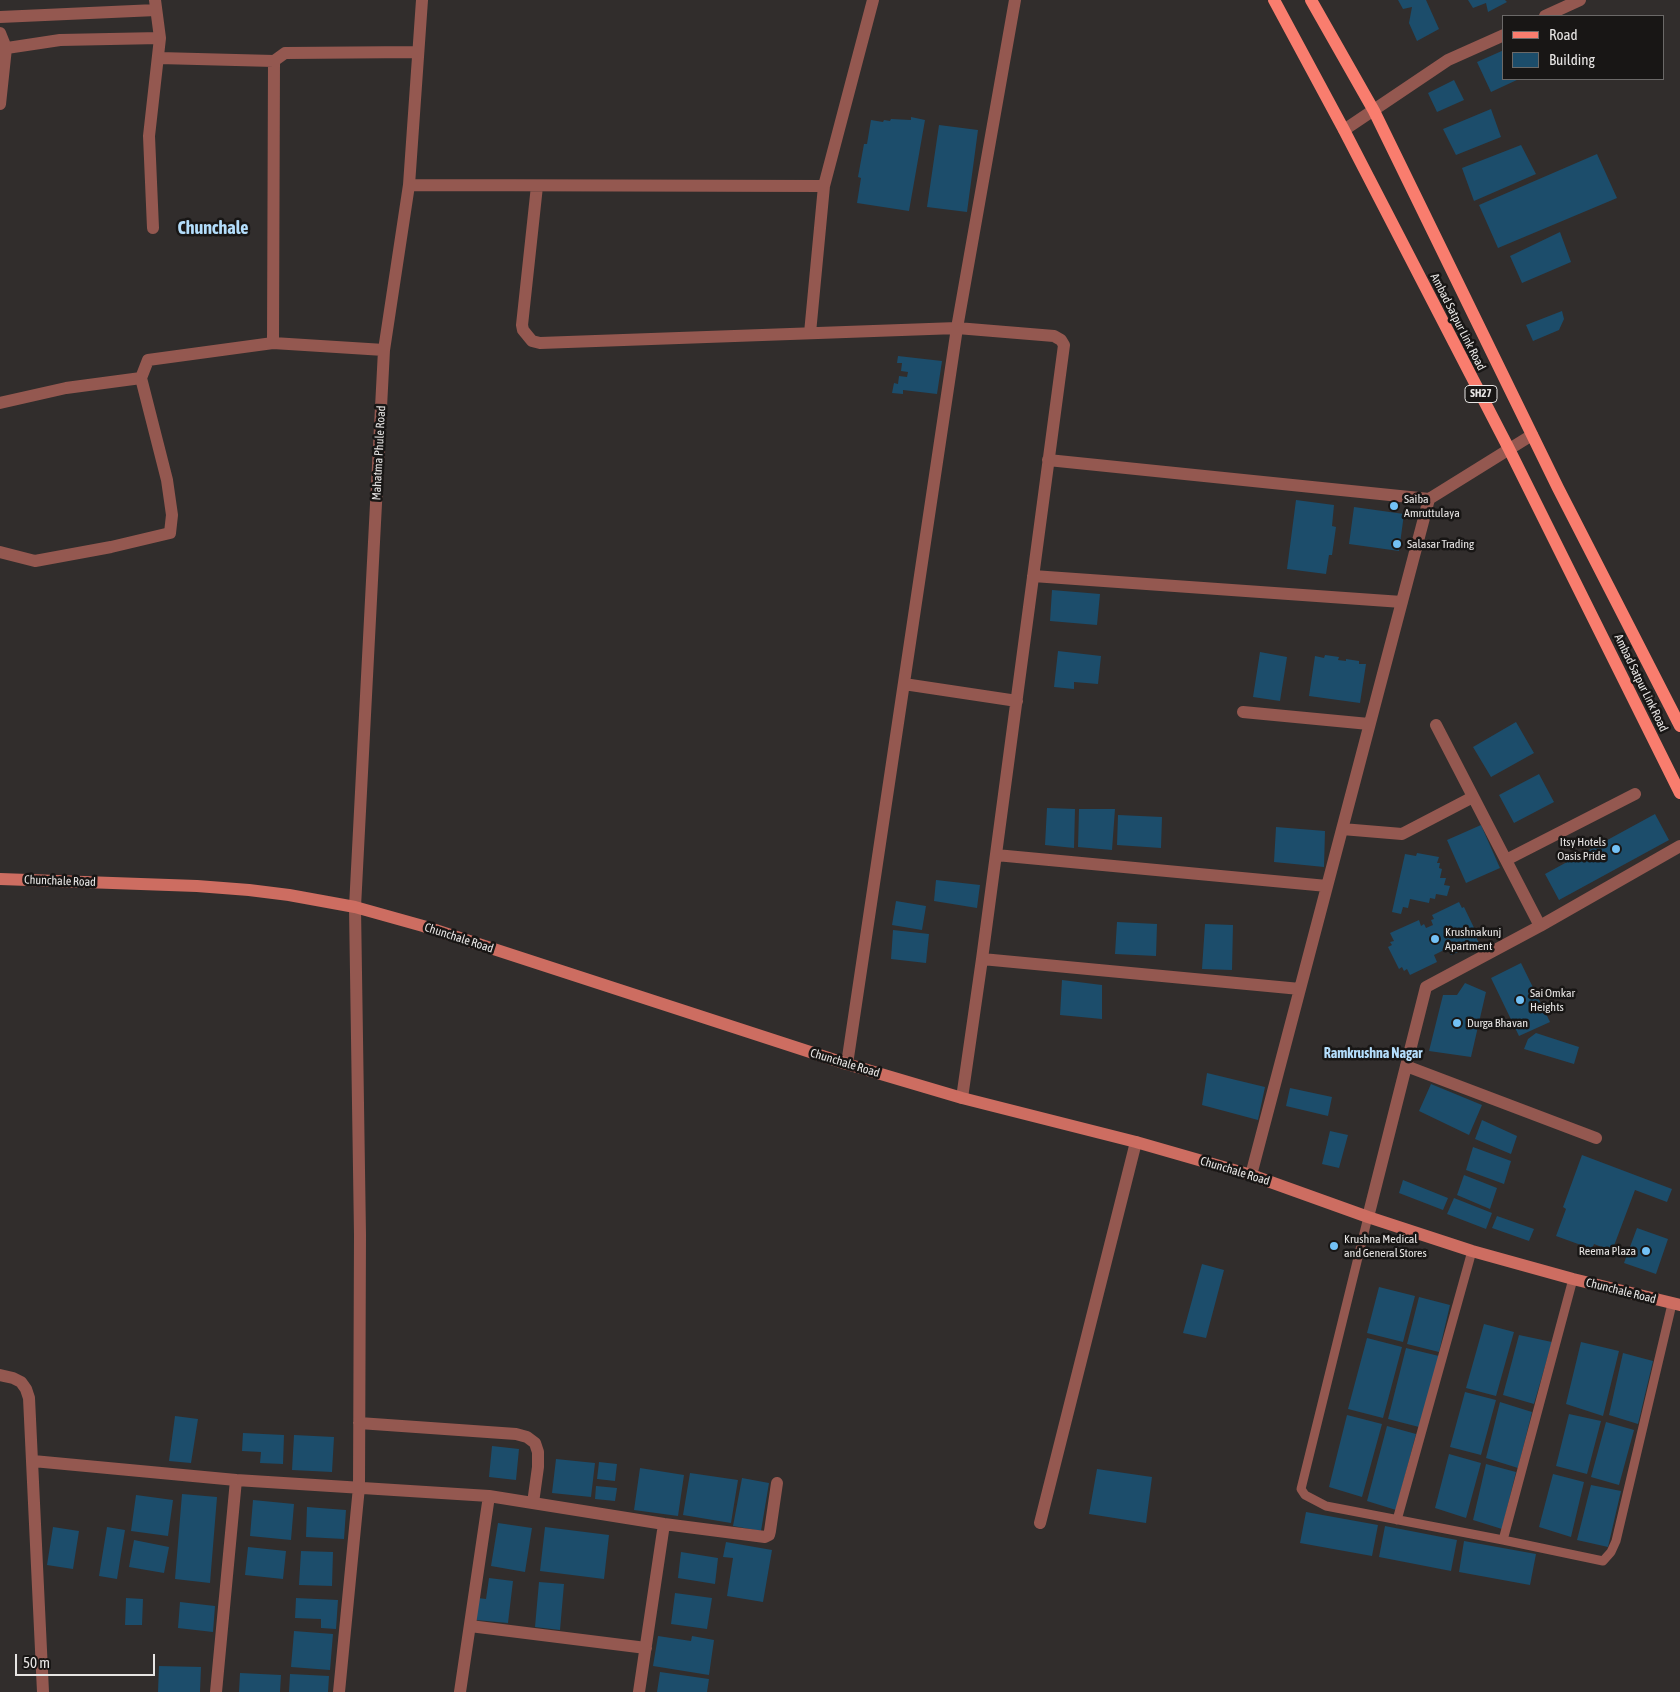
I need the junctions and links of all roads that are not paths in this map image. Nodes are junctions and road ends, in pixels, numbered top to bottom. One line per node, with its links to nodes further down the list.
1 (422, 0): 14 (street, Mahatma Phule Road)
2 (873, 0): 22 (street)
3 (1015, 0): 24 (street)
4 (1274, 0): 19 (main road, Ambad Satpur Link Road / SH27)
5 (1311, 0): 18 (main road, Ambad Satpur Link Road)
6 (1580, 0): 8 (street)
7 (155, 5): 9 (street); 12 (street)
8 (1547, 15)
9 (0, 17)
10 (0, 33): 13 (street)
11 (1502, 36): 18 (street)
12 (160, 38): 13 (street); 15 (street)
13 (3, 49): 17 (street)
14 (418, 52): 16 (street); 20 (street, Mahatma Phule Road)
15 (159, 58): 16 (street); 23 (street)
16 (274, 61): 26 (street)
17 (0, 104)
18 (1374, 110): 19 (street); 30 (main road, Ambad Satpur Link Road)
19 (1344, 130): 31 (main road, Ambad Satpur Link Road / SH27)
20 (409, 185): 21 (street); 27 (street, Mahatma Phule Road)
21 (537, 186): 22 (street); 25 (street)
22 (824, 186): 25 (street)
23 (153, 228)
24 (957, 328): 25 (street); 32 (street); 37 (street)
25 (810, 333)
26 (273, 343): 27 (street); 28 (street)
27 (384, 350): 52 (street, Mahatma Phule Road)
28 (141, 378): 29 (street); 34 (street)
29 (0, 402)
30 (1532, 435): 31 (street); 42 (main road, Ambad Satpur Link Road)
31 (1509, 449): 33 (street); 43 (main road, Ambad Satpur Link Road / SH27)
32 (1048, 460): 33 (street); 35 (street)
33 (1429, 499): 36 (street)
34 (0, 552)
35 (1033, 576): 36 (street); 38 (street)
36 (1402, 602): 40 (street)
37 (904, 684): 38 (street); 56 (street)
38 (1017, 701): 48 (street)
39 (1243, 712): 40 (street)
40 (1370, 724): 46 (street)
41 (1436, 725): 45 (street)
42 (1680, 726)
43 (1680, 793)
44 (1635, 794): 49 (street)
45 (1473, 797): 46 (street); 49 (street)
46 (1342, 829): 51 (street)
47 (1680, 846): 53 (street)
48 (996, 855): 51 (street); 54 (street)
49 (1506, 860): 53 (street)
50 (0, 879): 52 (street, Chunchale Road)
51 (1326, 886): 55 (street)
52 (355, 907): 56 (street, Chunchale Road); 67 (street, Mahatma Phule Road)
53 (1540, 926): 57 (street)
54 (982, 959): 55 (street); 58 (street)
55 (1300, 988): 61 (street)
56 (848, 1064): 58 (street, Chunchale Road)
57 (1406, 1066): 59 (street); 62 (street)
58 (962, 1098): 60 (street, Chunchale Road)
59 (1596, 1138)
60 (1136, 1142): 61 (street, Chunchale Road); 75 (street)
61 (1251, 1174): 62 (street, Chunchale Road)
62 (1368, 1217): 63 (street, Chunchale Road); 74 (lane)
63 (1472, 1251): 64 (street, Chunchale Road); 74 (lane)
64 (1573, 1279): 65 (street, Chunchale Road); 77 (lane)
65 (1676, 1305): 77 (lane)
66 (0, 1375): 68 (street)
67 (359, 1423): 71 (street, Mahatma Phule Road); 73 (street)
68 (33, 1461): 69 (street); 80 (street)
69 (236, 1480): 71 (street); 81 (street)
70 (777, 1483): 76 (street)
71 (359, 1487): 72 (street); 82 (street, Mahatma Phule Road)
72 (489, 1496): 73 (street); 78 (street)
73 (533, 1503): 76 (street)
74 (1396, 1520): 77 (lane)
75 (1040, 1523)
76 (664, 1524): 79 (street)
77 (1503, 1540)
78 (470, 1626): 79 (street); 83 (street)
79 (646, 1648): 84 (street)
80 (43, 1692)
81 (216, 1692)
82 (339, 1692)
83 (460, 1692)
84 (639, 1692)

